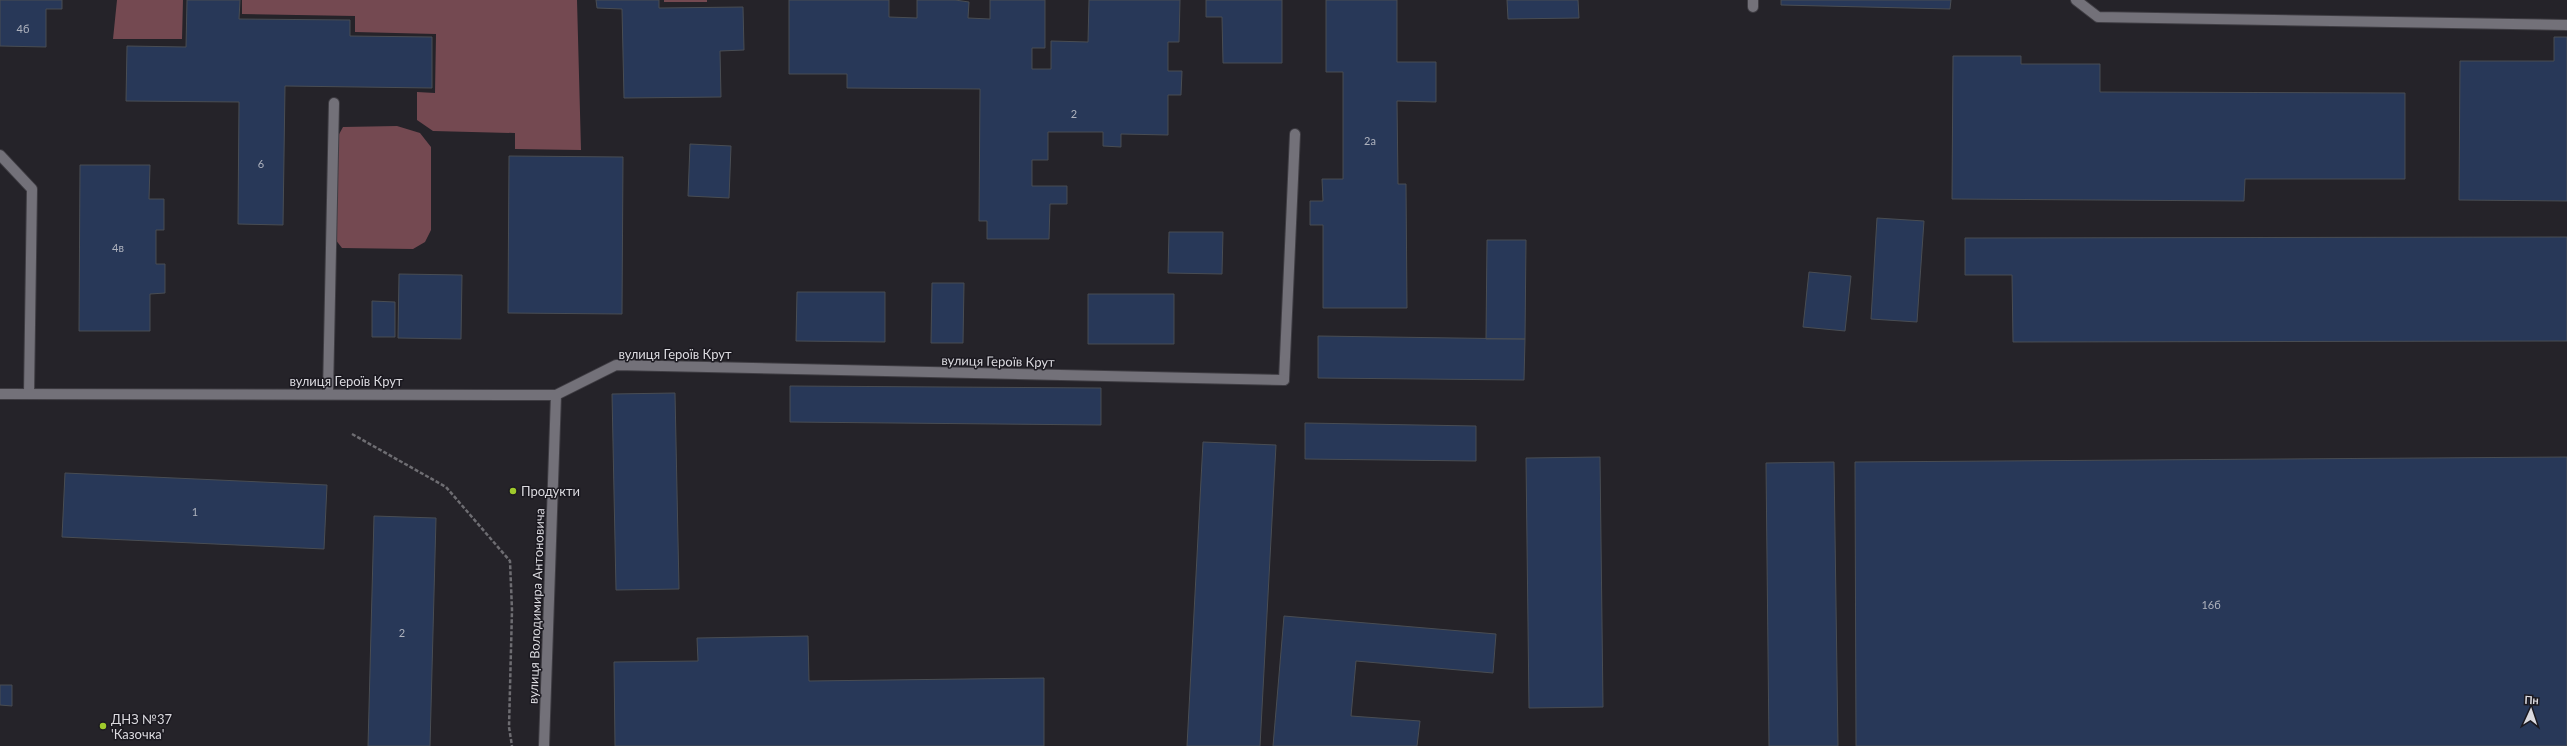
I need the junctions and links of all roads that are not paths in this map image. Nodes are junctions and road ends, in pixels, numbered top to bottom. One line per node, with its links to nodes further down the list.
1 (2076, 0): 2 (street)
2 (2567, 25)
3 (334, 103): 6 (street)
4 (1295, 134): 9 (street, вулиця Героїв Крут)
5 (0, 155): 8 (street)
6 (328, 393): 8 (street, вулиця Героїв Крут); 9 (street, вулиця Героїв Крут)
7 (0, 394): 8 (street, вулиця Героїв Крут)
8 (29, 394)
9 (556, 396): 10 (street, вулиця Володимира Антоновича)
10 (544, 746)

